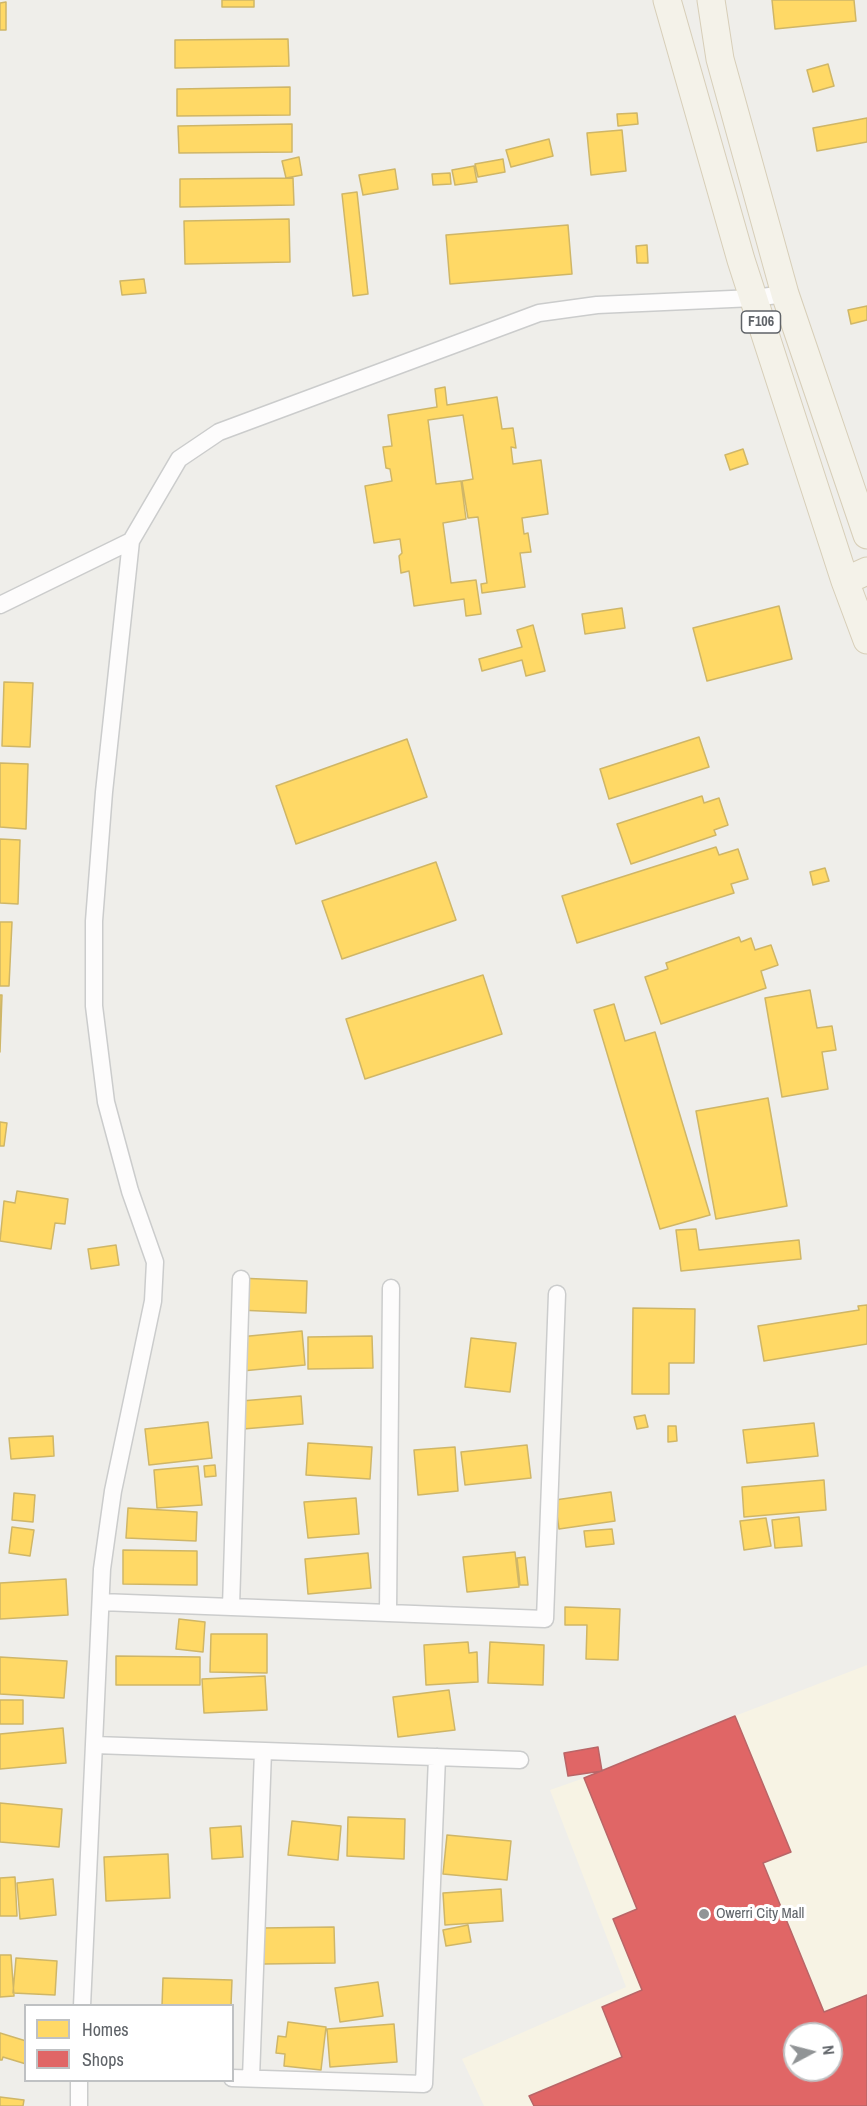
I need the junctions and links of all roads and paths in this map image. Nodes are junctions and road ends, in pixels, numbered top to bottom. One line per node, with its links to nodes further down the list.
1 (667, 0): 4 (main road, F106)
2 (711, 0): 3 (main road, F106)
3 (785, 294): 4 (street); 5 (main road, F106)
4 (754, 298): 6 (street); 7 (main road, F106)
5 (866, 531): 7 (main road)
6 (131, 541): 9 (street); 14 (street)
7 (832, 543): 8 (main road, F106)
8 (856, 576): 10 (main road, F106)
9 (0, 605)
10 (867, 640)
11 (241, 1279): 15 (street)
12 (391, 1288): 16 (street)
13 (557, 1294): 16 (street)
14 (101, 1602): 15 (street); 17 (street)
15 (231, 1607): 16 (street)
16 (388, 1613)
17 (95, 1745): 18 (street); 21 (street)
18 (263, 1751): 19 (street); 23 (street)
19 (437, 1757): 20 (street); 23 (street)
20 (520, 1760)
21 (82, 2004)
22 (234, 2078): 23 (street)
23 (251, 2078)
24 (79, 2082): 25 (street)
25 (79, 2106)

